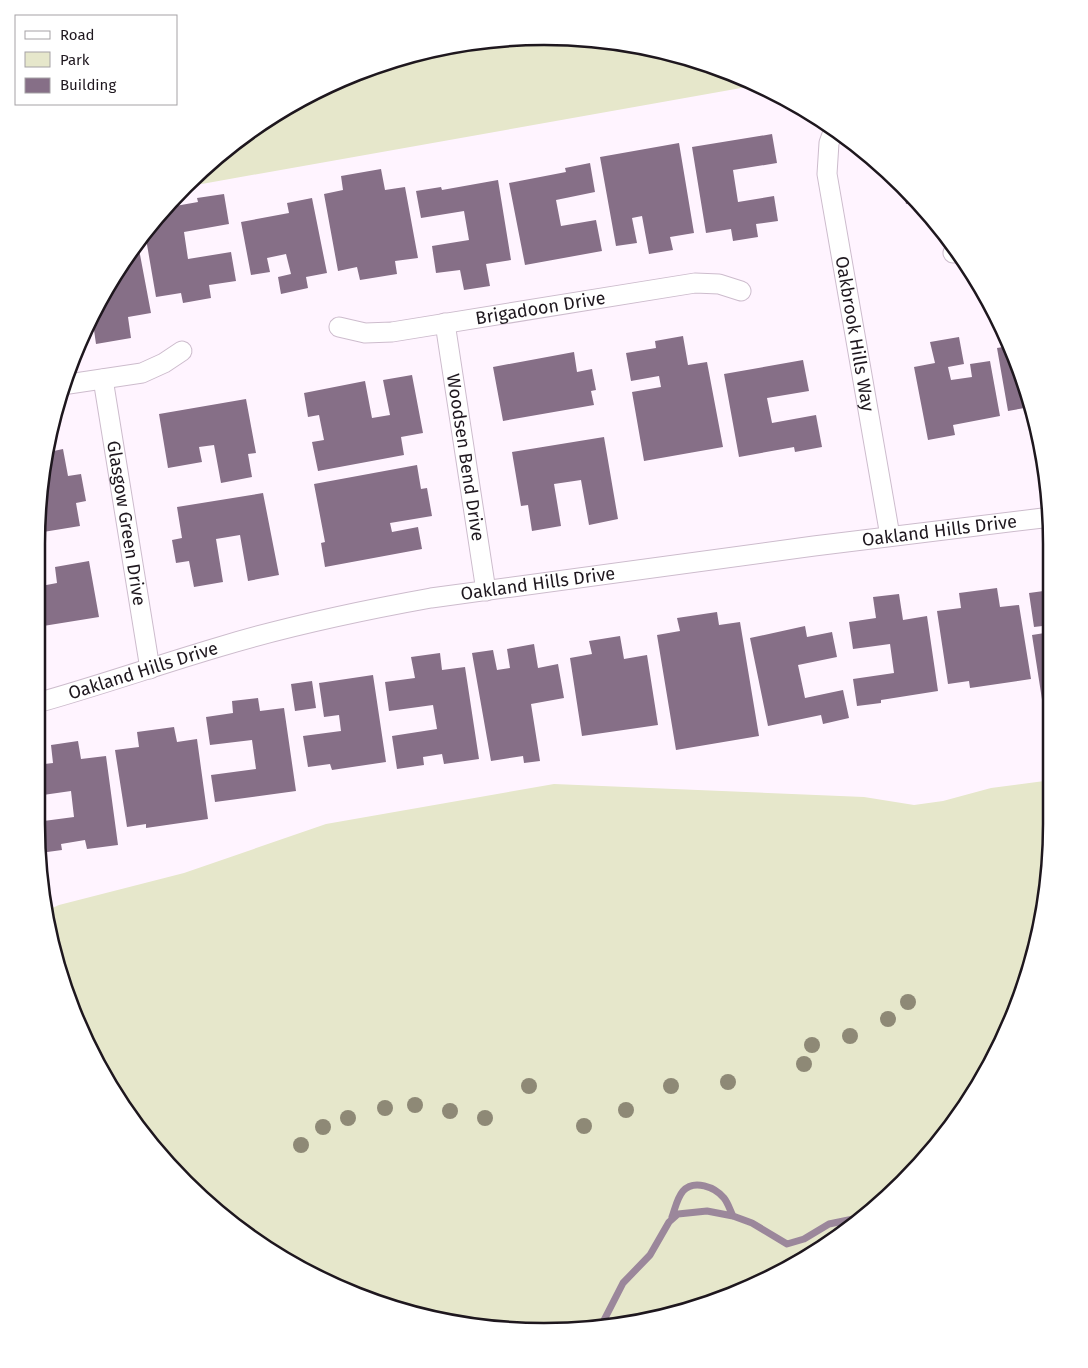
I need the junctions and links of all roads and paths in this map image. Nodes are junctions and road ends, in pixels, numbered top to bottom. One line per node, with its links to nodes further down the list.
1 (831, 136): 9 (street, Oakbrook Hills Way)
2 (741, 291): 3 (street, Brigadoon Drive)
3 (445, 324): 4 (street, Brigadoon Drive); 10 (street, Woodsen Bend Drive)
4 (339, 327)
5 (182, 351): 6 (street)
6 (104, 379): 7 (street); 11 (street, Glasgow Green Drive)
7 (71, 384)
8 (1042, 518): 9 (street, Oakland Hills Drive)
9 (890, 536): 10 (street, Oakland Hills Drive)
10 (486, 591): 11 (street, Oakland Hills Drive)
11 (150, 669): 12 (street, Oakland Hills Drive)
12 (45, 701)

